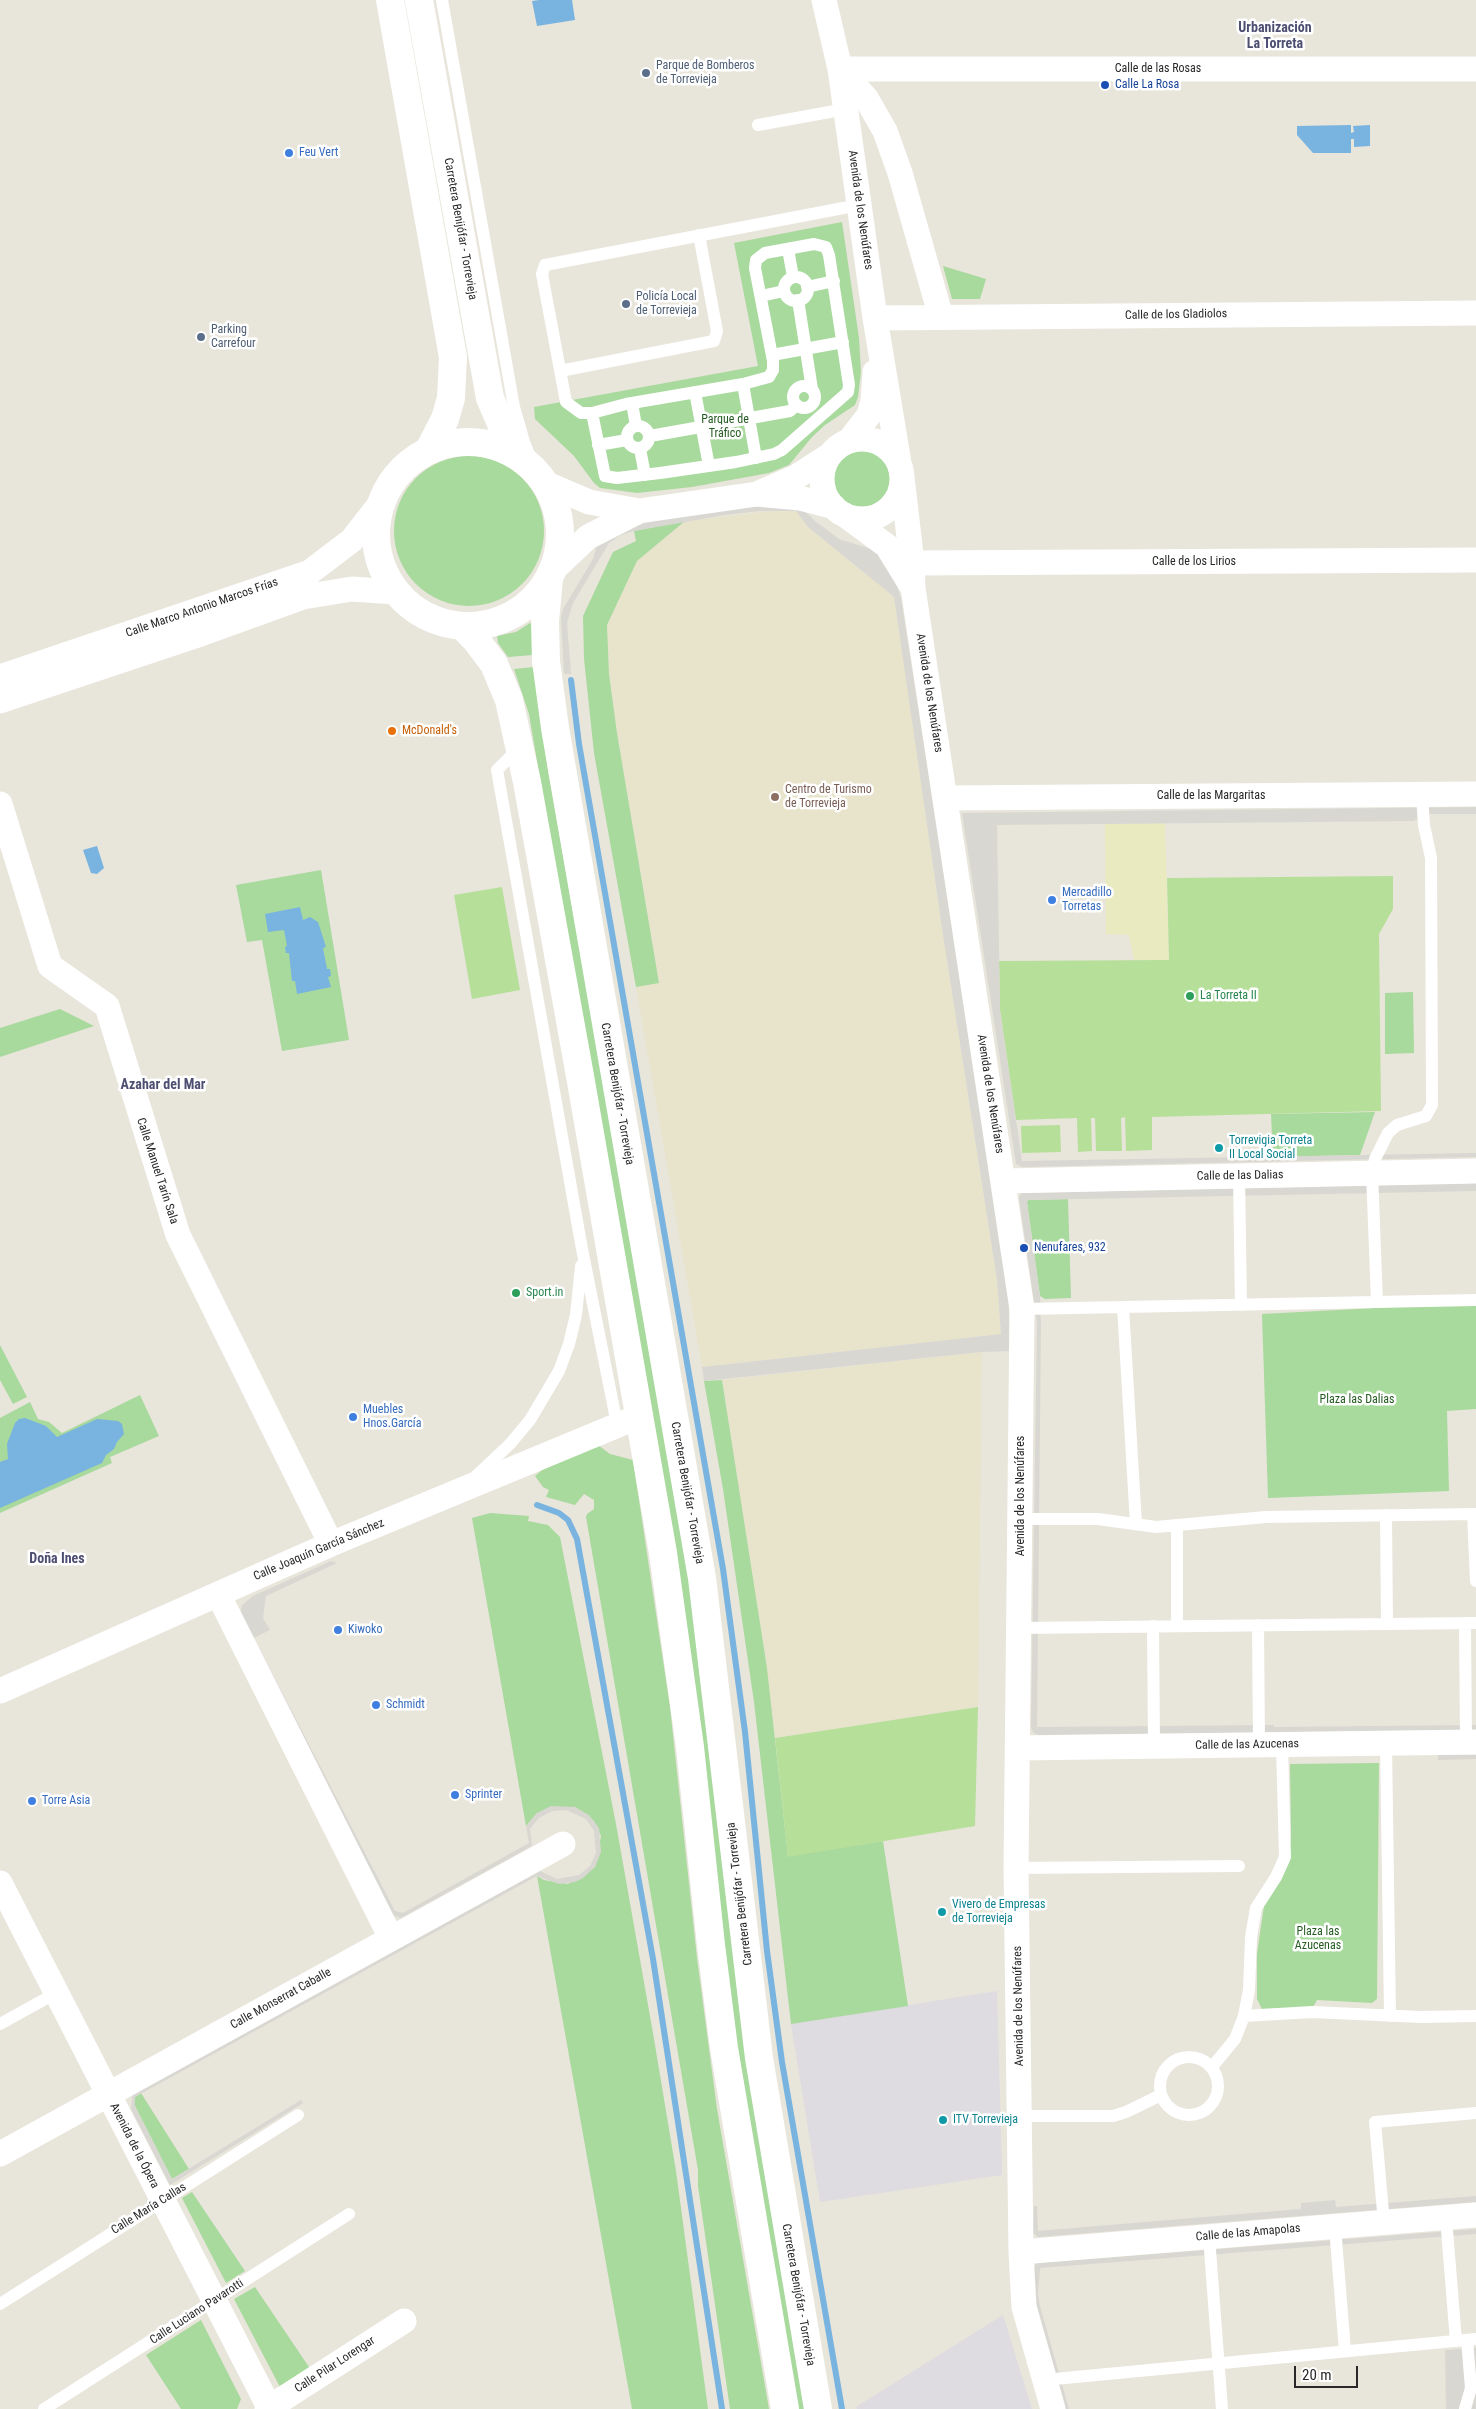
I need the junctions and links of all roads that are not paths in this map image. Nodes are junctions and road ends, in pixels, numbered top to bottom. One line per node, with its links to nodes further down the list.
1 (390, 0): 38 (main road)
2 (419, 0): 41 (main road, Carretera Benijófar - Torrevieja)
3 (442, 0): 41 (lane)
4 (824, 0): 5 (street, Avenida de los Nenúfares)
5 (840, 69): 6 (street, Calle de las Rosas); 7 (street, Avenida de los Nenúfares); 19 (street, Avenida de los Nenúfares)
6 (1476, 69)
7 (846, 109): 8 (lane); 9 (street, Avenida de los Nenúfares)
8 (758, 125)
9 (859, 205): 10 (lane); 20 (street, Avenida de los Nenúfares)
10 (699, 235): 25 (lane); 25 (lane)
11 (788, 249): 12 (lane); 13 (lane); 16 (lane)
12 (793, 277): 14 (lane); 15 (lane)
13 (834, 281): 14 (lane); 21 (lane)
14 (807, 287): 17 (lane)
15 (784, 291): 16 (lane); 17 (lane)
16 (761, 296): 24 (lane)
17 (798, 300): 22 (lane)
18 (1476, 313): 19 (street, Calle de los Gladiolos)
19 (941, 317): 20 (street, Calle de los Gladiolos)
20 (875, 318): 23 (street, Avenida de los Nenúfares)
21 (843, 342): 22 (lane); 39 (lane)
22 (806, 348): 24 (lane); 30 (lane)
23 (880, 350): 36 (street, Avenida de los Nenúfares); 42 (street, Avenida de los Nenúfares)
24 (772, 355): 26 (lane)
25 (560, 371): 29 (lane)
26 (743, 384): 27 (lane); 30 (lane)
27 (695, 392): 28 (lane); 32 (lane)
28 (632, 403): 29 (lane); 31 (lane)
29 (592, 413): 35 (lane)
30 (749, 418): 32 (lane); 39 (lane)
31 (636, 426): 33 (lane); 34 (lane)
32 (702, 426): 33 (lane); 40 (lane)
33 (650, 436): 37 (lane)
34 (628, 440): 35 (lane); 37 (lane)
35 (598, 445): 43 (lane)
36 (840, 448): 42 (street); 44 (street); 46 (street)
37 (640, 449): 43 (lane)
38 (429, 450): 41 (main road); 45 (main road)
39 (756, 458): 40 (lane)
40 (709, 466): 43 (lane)
41 (532, 469): 47 (street); 50 (main road, Carretera Benijófar - Torrevieja)
42 (901, 470): 46 (street); 49 (street, Avenida de los Nenúfares)
43 (645, 475)
44 (757, 494): 46 (street); 47 (street)
45 (380, 504): 52 (main road); 54 (street, Calle Marco Antonio Marcos Frías)
46 (838, 510): 51 (street, Avenida de los Nenúfares)
47 (639, 511): 50 (street)
48 (1476, 560): 49 (street, Calle de los Lirios)
49 (912, 563): 51 (street, Avenida de los Nenúfares)
50 (551, 575): 53 (main road); 129 (main road, Carretera Benijófar - Torrevieja)
51 (912, 588): 59 (street, Avenida de los Nenúfares)
52 (396, 592): 53 (main road); 55 (street, Calle Marco Antonio Marcos Frías)
53 (462, 626): 56 (main road)
54 (0, 677)
55 (0, 701)
56 (520, 747): 65 (lane); 71 (main road)
57 (1476, 794): 58 (street, Calle de las Margaritas)
58 (1422, 795): 59 (street, Calle de las Margaritas); 62 (lane)
59 (945, 798): 64 (street, Avenida de los Nenúfares)
60 (0, 804): 78 (street, Calle Manuel Tarín Sala)
61 (1476, 1171): 62 (street, Calle de las Dalias)
62 (1372, 1173): 63 (street, Calle de las Dalias); 67 (lane)
63 (1239, 1176): 64 (street, Calle de las Dalias); 68 (lane)
64 (1004, 1181): 70 (street, Avenida de los Nenúfares)
65 (582, 1249): 71 (lane); 72 (lane)
66 (1476, 1300): 67 (lane)
67 (1377, 1302): 68 (lane)
68 (1241, 1305): 69 (lane)
69 (1123, 1307): 70 (lane); 76 (lane)
70 (1022, 1309): 75 (street, Avenida de los Nenúfares)
71 (629, 1420): 72 (street, Calle Joaquín García Sánchez); 128 (main road)
72 (457, 1491): 78 (street, Calle Joaquín García Sánchez)
73 (1474, 1514): 74 (lane); 79 (lane)
74 (1386, 1515): 77 (lane); 82 (lane)
75 (1021, 1519): 76 (lane); 86 (street, Avenida de los Nenúfares)
76 (1136, 1524): 77 (lane)
77 (1176, 1526): 85 (lane)
78 (331, 1544): 80 (street, Calle Joaquín García Sánchez)
79 (1476, 1581)
80 (218, 1594): 87 (street, Calle Joaquín García Sánchez); 97 (street)
81 (1470, 1623): 82 (lane); 88 (lane)
82 (1387, 1624): 83 (lane)
83 (1258, 1625): 85 (lane); 90 (lane)
84 (1153, 1626): 85 (lane); 86 (lane); 91 (lane)
85 (1177, 1626)
86 (1019, 1628): 92 (street, Avenida de los Nenúfares)
87 (0, 1691)
88 (1471, 1742): 89 (street, Calle de las Azucenas)
89 (1386, 1744): 90 (street, Calle de las Azucenas); 100 (lane)
90 (1271, 1745): 91 (street, Calle de las Azucenas); 99 (lane)
91 (1154, 1746): 92 (street, Calle de las Azucenas)
92 (1018, 1748): 95 (street, Avenida de los Nenúfares)
93 (563, 1844): 97 (street, Calle Monserrat Caballe)
94 (1239, 1866): 95 (lane)
95 (1016, 1868): 108 (street, Avenida de los Nenúfares)
96 (3, 1896): 98 (street, Avenida de la Ópera)
97 (391, 1938): 104 (street, Calle Monserrat Caballe)
98 (56, 1993): 102 (lane); 104 (street, Avenida de la Ópera)
99 (1244, 2016): 100 (lane); 103 (lane)
100 (1390, 2016): 101 (lane)
101 (1476, 2016)
102 (0, 2024)
103 (1212, 2067): 105 (lane); 105 (lane)
104 (107, 2095): 109 (street, Calle Monserrat Caballe); 110 (street, Avenida de la Ópera)
105 (1161, 2095): 108 (lane)
106 (1476, 2114): 114 (lane)
107 (298, 2115): 110 (lane, Calle María Callas)
108 (1020, 2116): 117 (street, Avenida de los Nenúfares)
109 (0, 2154)
110 (162, 2201): 118 (street, Avenida de la Ópera); 119 (lane, Calle María Callas)
111 (349, 2214): 118 (lane, Calle Luciano Pavarotti)
112 (1476, 2215): 113 (street, Calle de las Amapolas)
113 (1446, 2218): 114 (street, Calle de las Amapolas); 121 (lane)
114 (1384, 2223): 115 (street, Calle de las Amapolas)
115 (1335, 2226): 116 (street, Calle de las Amapolas); 122 (lane)
116 (1209, 2237): 117 (street, Calle de las Amapolas); 123 (lane)
117 (1020, 2252): 124 (street, Avenida de los Nenúfares)
118 (214, 2301): 126 (street, Avenida de la Ópera); 127 (lane, Calle Luciano Pavarotti)
119 (0, 2304)
120 (404, 2321): 126 (street, Calle Pilar Lorengar)
121 (1466, 2340): 122 (lane); 125 (lane)
122 (1345, 2351): 123 (lane)
123 (1219, 2363): 124 (lane); 131 (lane)
124 (1044, 2380): 130 (street, Avenida de los Nenúfares)
125 (1474, 2392): 132 (lane)
126 (268, 2408)
127 (44, 2409)
128 (785, 2409)
129 (818, 2409)
130 (1053, 2409)
131 (1222, 2409)
132 (1466, 2409)

